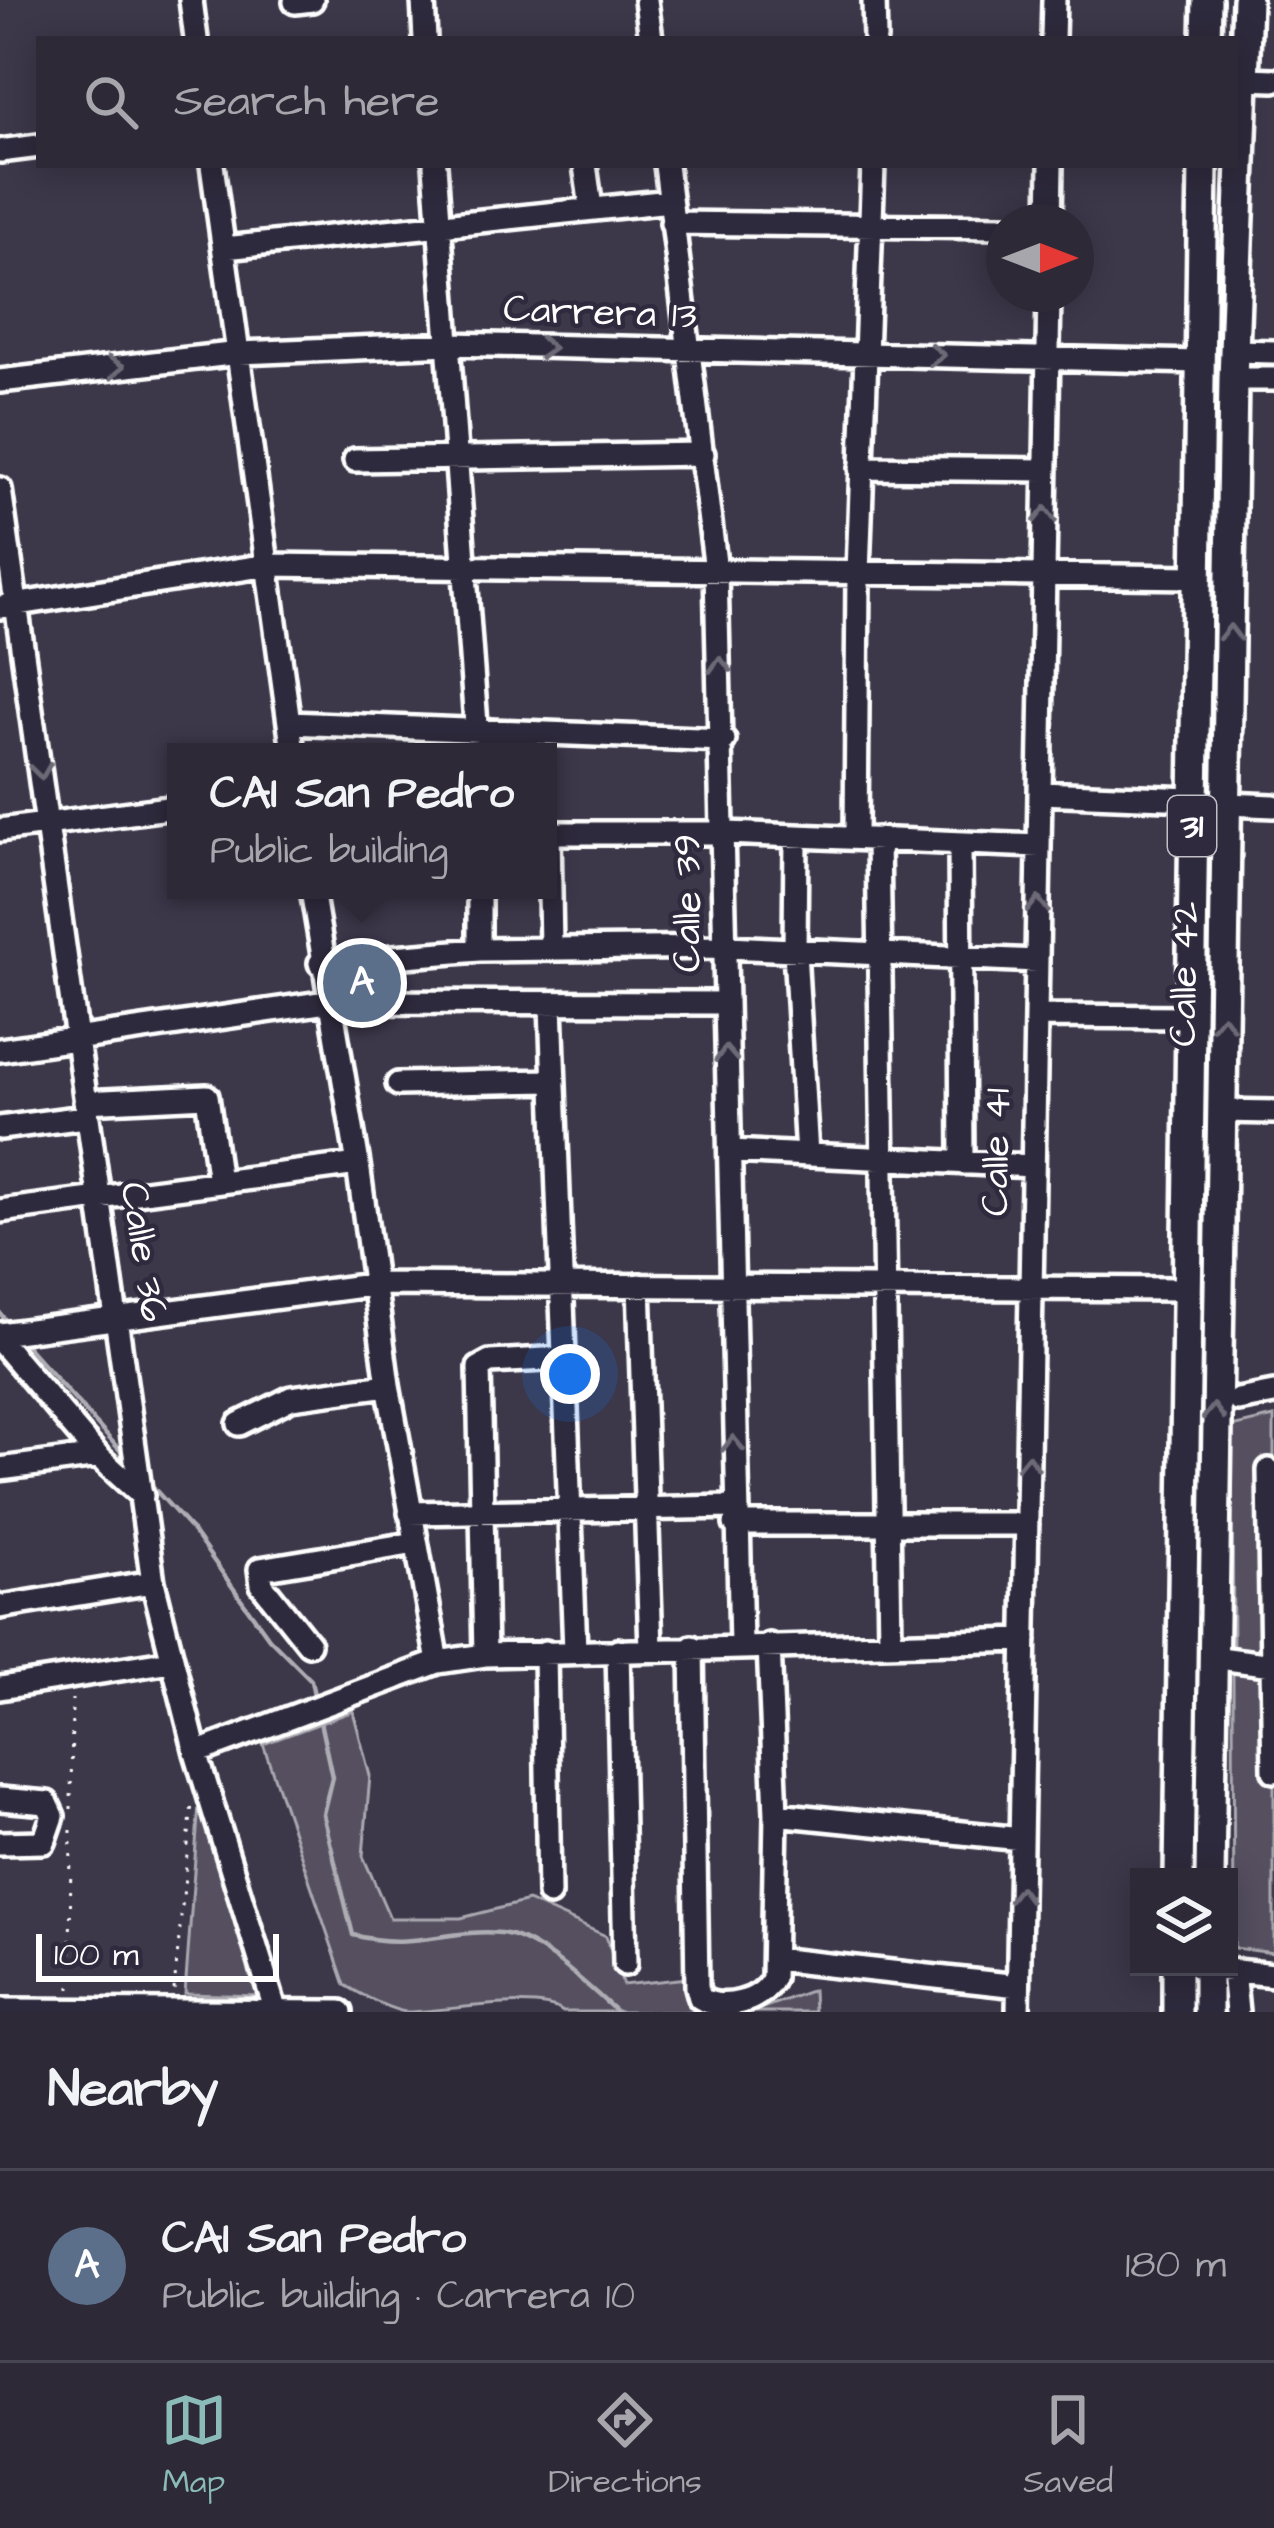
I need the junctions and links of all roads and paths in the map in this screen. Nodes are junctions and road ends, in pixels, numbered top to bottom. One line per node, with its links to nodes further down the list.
1 (191, 0): 8 (street)
2 (423, 0): 9 (street)
3 (646, 0): 10 (street)
4 (874, 0): 11 (street)
5 (1054, 0): 12 (street)
6 (1207, 0): 13 (main road)
7 (1247, 0): 14 (main road, Calle 42 / 31)
8 (196, 36)
9 (425, 36)
10 (651, 36)
11 (874, 36)
12 (1053, 36)
13 (1206, 36)
14 (1260, 80): 39 (main road, Calle 42 / 31)
15 (36, 146): 16 (street)
16 (0, 151)
17 (212, 168): 30 (street)
18 (435, 168): 27 (street)
19 (585, 168): 25 (street)
20 (666, 168): 26 (street, Calle 39)
21 (872, 168): 28 (street)
22 (1051, 168): 24 (street)
23 (1202, 168): 38 (main road, Calle 42 / 31)
24 (1050, 204)
25 (591, 208): 26 (street); 27 (street)
26 (671, 212): 28 (street); 33 (street, Calle 39)
27 (440, 221): 30 (street); 32 (street)
28 (871, 223): 29 (street); 36 (street)
29 (986, 226)
30 (225, 248): 35 (street)
31 (1048, 312): 37 (street, Calle 41)
32 (449, 344): 33 (street, Carrera 13, one-way to 33); 35 (street, Carrera 13); 43 (street)
33 (691, 352): 36 (street, Carrera 13); 42 (street, Calle 39)
34 (1274, 352): 39 (street)
35 (239, 353): 41 (street, Carrera 13, one-way to 35); 48 (street)
36 (866, 353): 37 (street, Carrera 13, one-way to 37); 45 (street)
37 (1048, 358): 38 (street, Carrera 13); 46 (street, Calle 41)
38 (1199, 362): 53 (main road, Calle 42 / 31)
39 (1234, 365): 40 (street); 61 (main road, Calle 42 / 31, one-way to 39)
40 (1274, 379)
41 (0, 381)
42 (703, 454): 43 (street); 50 (street, Calle 39)
43 (457, 458): 44 (street); 49 (street)
44 (355, 460)
45 (861, 467): 46 (street); 51 (street)
46 (1046, 470): 52 (street, Calle 41, one-way to 46)
47 (0, 489): 54 (street, Calle 36)
48 (268, 565): 49 (street); 54 (street); 55 (street)
49 (464, 567): 50 (street); 57 (street)
50 (716, 571): 51 (street); 56 (street, Calle 39, one-way to 50)
51 (858, 572): 52 (street); 69 (street)
52 (1043, 575): 53 (street); 59 (street, Calle 41)
53 (1196, 577): 60 (main road, Calle 42 / 31)
54 (8, 606): 64 (street, Calle 36, one-way to 64)
55 (289, 723): 57 (street); 58 (street)
56 (724, 740): 57 (street); 67 (street, Calle 39)
57 (477, 741)
58 (292, 743)
59 (1040, 793): 60 (street); 71 (street, Calle 41)
60 (1192, 799): 87 (main road, Calle 42 / 31)
61 (1227, 804): 62 (street); 93 (main road, Calle 42 / 31, one-way to 61)
62 (1274, 806)
63 (167, 808): 64 (street)
64 (49, 824): 65 (street); 88 (street, Calle 36)
65 (0, 830)
66 (557, 832): 67 (street)
67 (726, 832): 68 (street); 75 (street, Calle 39)
68 (796, 837): 69 (street); 78 (street)
69 (867, 838): 70 (street); 79 (street)
70 (960, 844): 71 (street); 80 (street)
71 (1039, 846): 81 (street, Calle 41, one-way to 71)
72 (313, 899): 82 (street)
73 (479, 899): 77 (street)
74 (550, 899): 76 (street)
75 (728, 947): 76 (street); 78 (street); 84 (street, Calle 39)
76 (551, 949): 77 (street)
77 (479, 950): 82 (street)
78 (795, 951): 79 (street); 97 (street)
79 (881, 957): 80 (street); 98 (street)
80 (961, 960): 81 (street); 99 (street)
81 (1037, 962): 86 (street, Calle 41)
82 (320, 963): 83 (street)
83 (327, 1002): 85 (street); 88 (street); 100 (street)
84 (724, 1003): 85 (street); 96 (street, Calle 39, one-way to 84)
85 (550, 1005): 90 (street)
86 (1036, 1016): 87 (street); 101 (street, Calle 41)
87 (1189, 1017): 111 (main road, Calle 42 / 31)
88 (77, 1038): 89 (street); 92 (street, Calle 36)
89 (0, 1050)
90 (553, 1082): 91 (street); 106 (street)
91 (398, 1084)
92 (85, 1110): 95 (street); 102 (street); 103 (street, Calle 36)
93 (1222, 1111): 94 (street); 144 (main road, Calle 42 / 31, one-way to 93)
94 (1274, 1112)
95 (0, 1128)
96 (730, 1150): 97 (street); 108 (street, Calle 39)
97 (807, 1155): 98 (street)
98 (884, 1159): 99 (street); 109 (street)
99 (962, 1162): 101 (street)
100 (358, 1164): 102 (street); 105 (street)
101 (1033, 1166): 110 (street, Calle 41)
102 (219, 1182): 103 (street)
103 (99, 1199): 104 (street); 112 (street, Calle 36)
104 (0, 1211)
105 (376, 1284): 106 (street); 112 (street); 115 (street)
106 (561, 1285): 107 (street); 114 (street)
107 (639, 1286): 108 (street); 123 (street)
108 (731, 1286): 109 (street); 127 (street, Calle 39, one-way to 108)
109 (882, 1287): 110 (street); 129 (street)
110 (1031, 1288): 111 (street); 128 (street, Calle 41, one-way to 110)
111 (1184, 1289): 157 (main road, Calle 42 / 31)
112 (117, 1318): 113 (street); 122 (street, Calle 36)
113 (2, 1336): 119 (street)
114 (563, 1358): 124 (street); 126 (street)
115 (388, 1385): 118 (street); 125 (street)
116 (1274, 1393): 117 (street)
117 (1238, 1400)
118 (239, 1424)
119 (98, 1456): 120 (street); 122 (street)
120 (0, 1469)
121 (1269, 1470): 147 (street)
122 (141, 1488): 131 (street, Calle 36)
123 (646, 1510): 124 (street); 127 (street); 139 (street)
124 (570, 1512): 126 (street); 141 (street)
125 (410, 1513): 126 (street); 130 (street)
126 (480, 1513): 143 (street)
127 (735, 1516): 129 (street); 136 (street, Calle 39)
128 (1027, 1524): 129 (street); 133 (street, Calle 41)
129 (887, 1525): 134 (street)
130 (416, 1543): 135 (street); 146 (street)
131 (153, 1582): 132 (street); 145 (street, Calle 36)
132 (0, 1607)
133 (1024, 1640): 134 (street); 155 (street, Calle 41)
134 (890, 1642): 137 (street)
135 (309, 1644)
136 (741, 1645): 137 (street); 138 (street)
137 (769, 1645): 154 (street)
138 (692, 1647): 139 (street); 160 (street)
139 (651, 1648): 140 (street)
140 (618, 1650): 141 (street); 161 (street)
141 (575, 1651): 142 (street)
142 (545, 1652): 143 (street); 159 (street)
143 (485, 1654): 146 (street)
144 (1212, 1657): 147 (street); 158 (main road, Calle 42 / 31)
145 (171, 1661): 148 (street); 150 (street, Calle 36)
146 (438, 1662): 150 (street)
147 (1272, 1665): 151 (street)
148 (72, 1679): 149 (street); 168 (path)
149 (0, 1688)
150 (196, 1753): 171 (street, Calle 36)
151 (1274, 1771)
152 (0, 1799): 156 (street)
153 (192, 1800): 169 (path)
154 (776, 1814): 155 (street); 160 (street)
155 (1021, 1839): 167 (street, Calle 41, one-way to 155)
156 (0, 1844)
157 (1179, 1868)
158 (1210, 1868)
159 (549, 1894)
160 (774, 1959): 167 (street)
161 (626, 1964)
162 (1238, 1971): 163 (street)
163 (1274, 1975)
164 (1178, 1976): 174 (main road)
165 (1216, 1976): 175 (main road)
166 (1220, 1976): 176 (street)
167 (1018, 1986): 173 (street, Calle 41)
168 (70, 2009): 169 (street); 170 (street)
169 (172, 2009): 171 (street)
170 (0, 2010)
171 (276, 2010): 172 (street)
172 (341, 2012)
173 (1018, 2012)
174 (1177, 2012)
175 (1208, 2012)
176 (1238, 2012)

